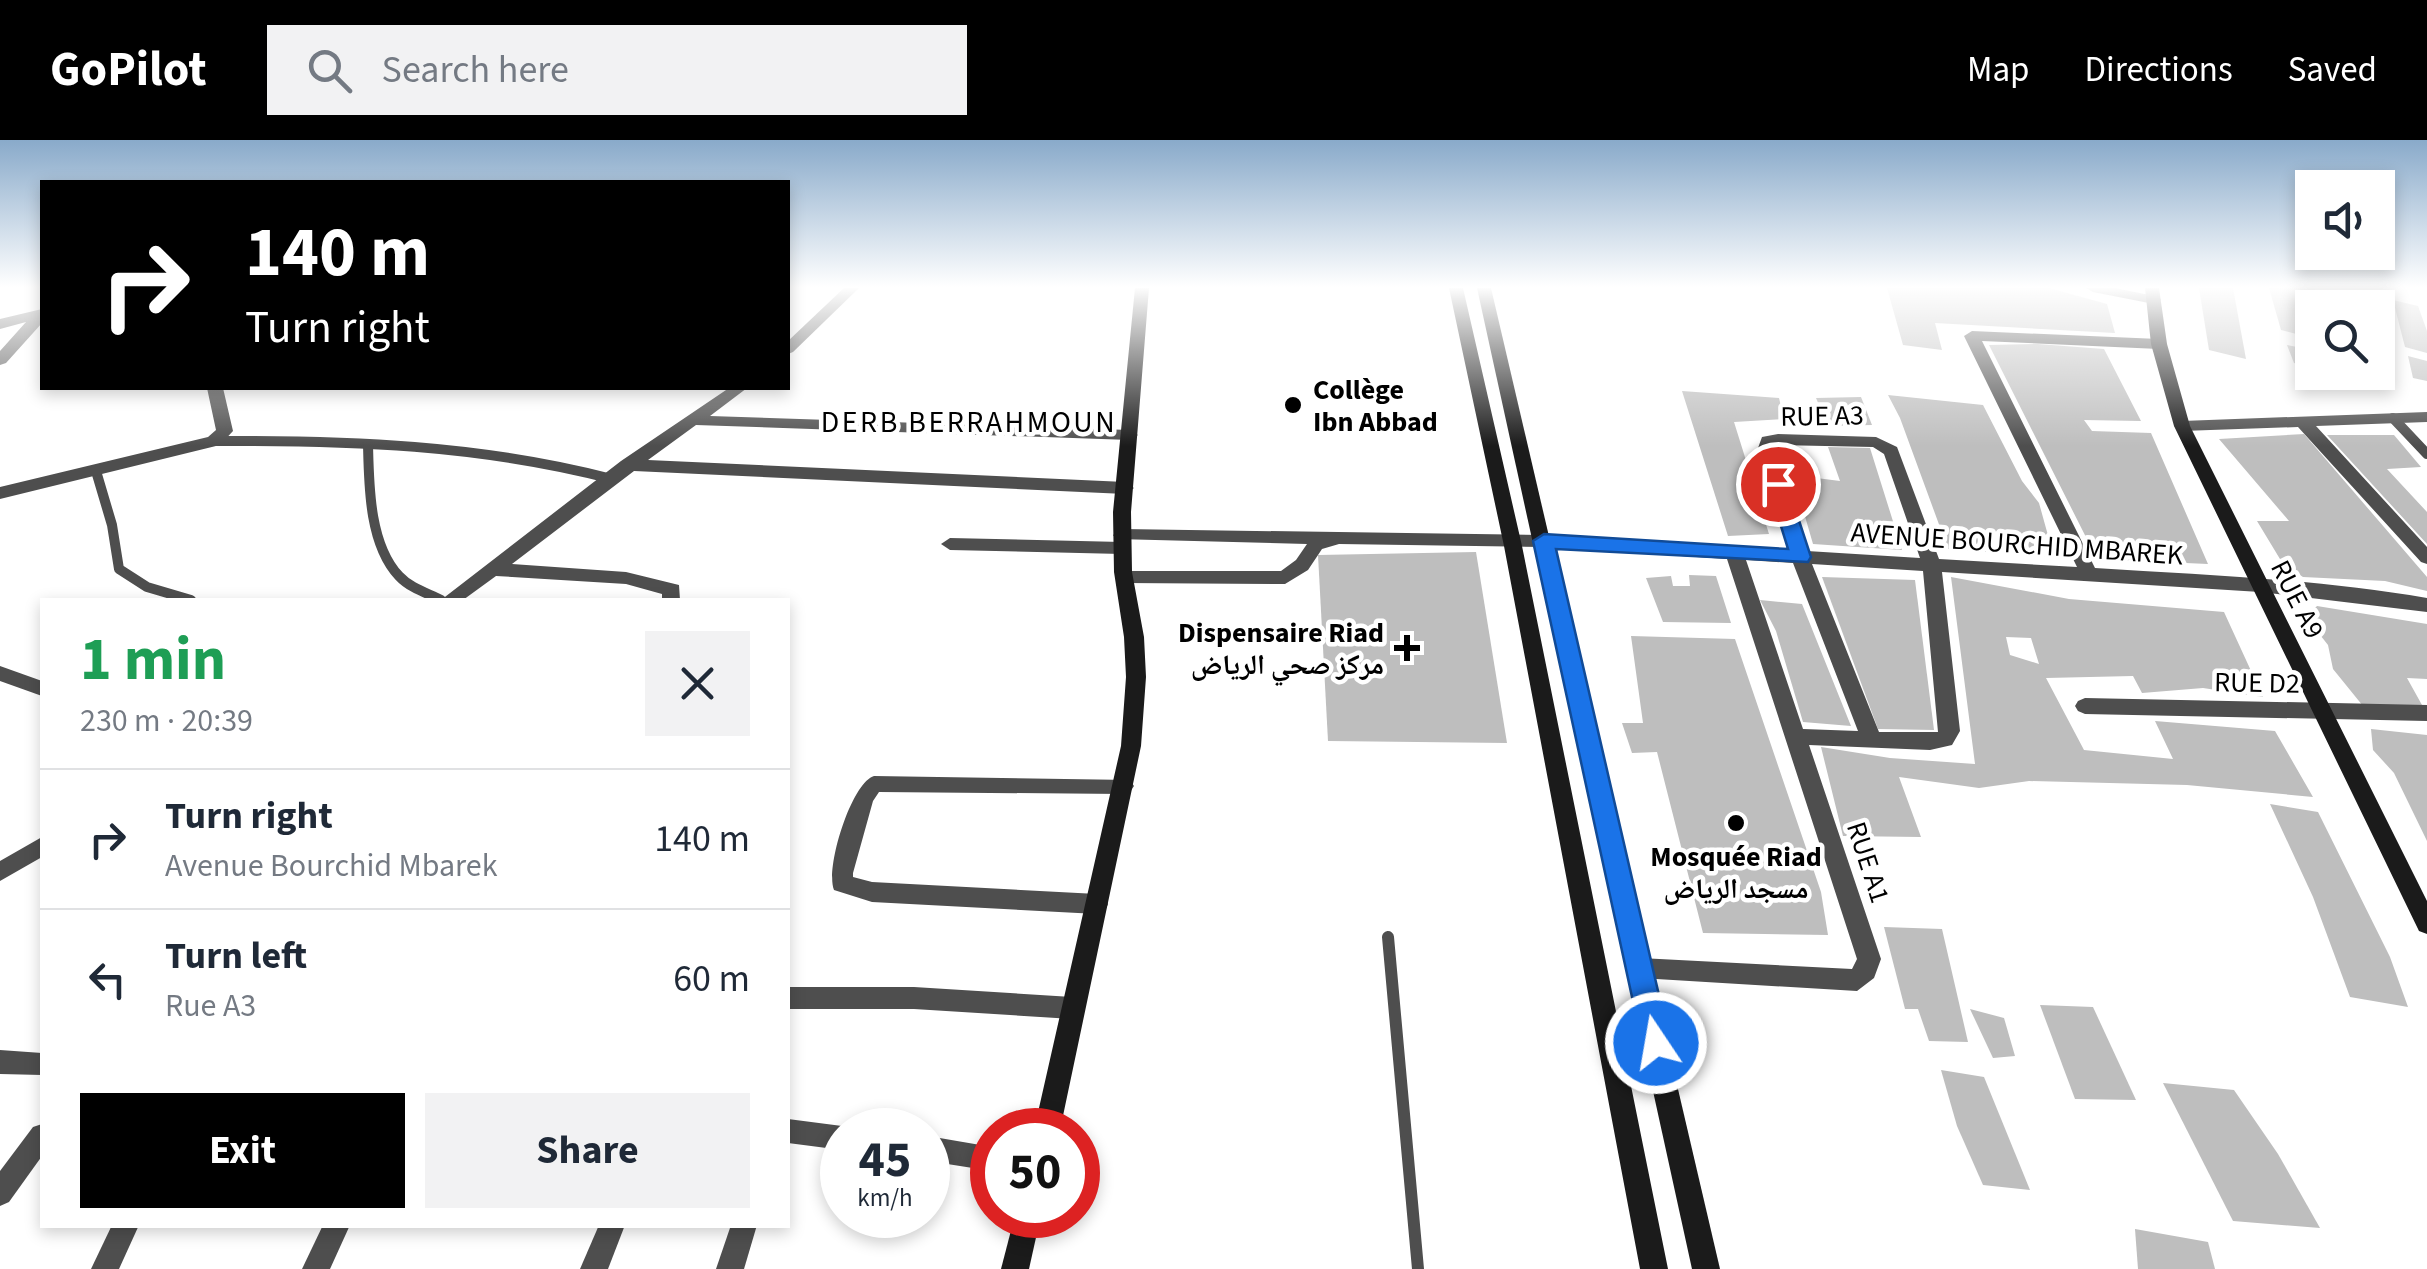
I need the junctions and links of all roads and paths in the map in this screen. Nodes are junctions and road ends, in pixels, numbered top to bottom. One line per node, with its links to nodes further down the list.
1 (18, 341): 9 (street)
2 (1138, 341): 17 (main road)
3 (1468, 341): 28 (main road)
4 (1496, 341): 26 (main road)
5 (1974, 341): 35 (street)
6 (2081, 341): 8 (street)
7 (2158, 341): 8 (main road, RUE A9)
8 (2158, 344): 16 (main road, RUE A9)
9 (0, 360)
10 (215, 390): 18 (street)
11 (736, 390): 14 (street)
12 (2427, 417): 13 (street)
13 (2393, 418): 15 (street); 20 (lane)
14 (690, 420): 17 (street); 21 (street)
15 (2302, 422): 16 (street); 32 (street)
16 (2182, 426): 37 (main road, RUE A9)
17 (1130, 435): 24 (main road)
18 (214, 441): 19 (lane); 22 (street)
19 (368, 444): 23 (lane); 39 (lane)
20 (2427, 454)
21 (626, 466): 23 (street); 24 (street)
22 (96, 471): 25 (street); 38 (lane)
23 (612, 479): 34 (street)
24 (1125, 488): 27 (main road)
25 (0, 493)
26 (1544, 541): 28 (street, AVENUE BOURCHID MBAREK); 30 (street, AVENUE BOURCHID MBAREK); 56 (main road)
27 (1122, 542): 28 (street, AVENUE BOURCHID MBAREK); 29 (street, AVENUE BOURCHID MBAREK); 36 (main road)
28 (1512, 543): 36 (street); 77 (main road)
29 (950, 544)
30 (1734, 554): 31 (street, AVENUE BOURCHID MBAREK); 48 (street, RUE A1)
31 (1800, 557): 33 (street, AVENUE BOURCHID MBAREK); 33 (street, RUE A3); 49 (street, RUE A3)
32 (2427, 558)
33 (1932, 565): 35 (street, AVENUE BOURCHID MBAREK); 49 (street, RUE A3)
34 (492, 569): 40 (street); 41 (street)
35 (2090, 576): 37 (street, AVENUE BOURCHID MBAREK)
36 (1124, 578): 50 (main road)
37 (2260, 584): 42 (street, AVENUE BOURCHID MBAREK); 46 (main road, RUE A9)
38 (184, 598)
39 (436, 598)
40 (453, 598)
41 (671, 598)
42 (2427, 605)
43 (0, 674): 44 (street)
44 (40, 687)
45 (2085, 706): 46 (street, RUE D2)
46 (2324, 711): 47 (street, RUE D2); 54 (main road, RUE A9)
47 (2427, 713)
48 (1796, 737): 49 (street); 56 (street, RUE A1)
49 (1872, 740)
50 (1123, 786): 53 (main road); 53 (street)
51 (40, 847): 52 (street)
52 (0, 872)
53 (1097, 904): 58 (main road)
54 (2427, 924)
55 (1388, 938): 76 (lane)
56 (1640, 968): 78 (main road)
57 (790, 998): 58 (street)
58 (1072, 1008): 61 (main road)
59 (0, 1062): 60 (street)
60 (40, 1064)
61 (1052, 1108)
62 (790, 1131): 63 (street)
63 (820, 1135)
64 (40, 1139): 65 (street)
65 (0, 1193)
66 (125, 1228): 71 (street)
67 (336, 1228): 72 (street)
68 (611, 1228): 73 (street)
69 (743, 1228): 74 (street)
70 (1022, 1238): 75 (main road)
71 (105, 1269)
72 (316, 1269)
73 (594, 1269)
74 (730, 1269)
75 (1015, 1269)
76 (1418, 1269)
77 (1654, 1269)
78 (1706, 1269)

